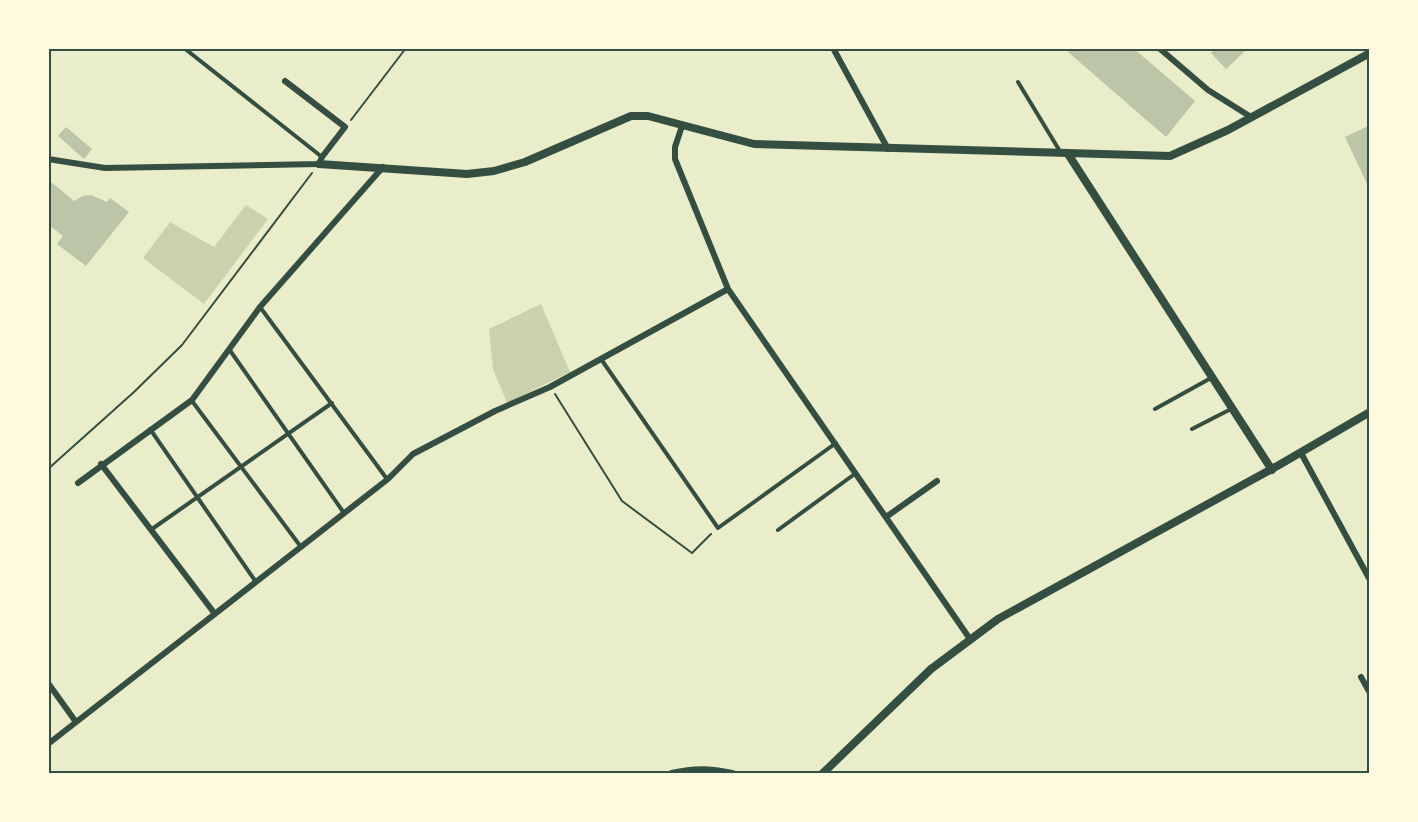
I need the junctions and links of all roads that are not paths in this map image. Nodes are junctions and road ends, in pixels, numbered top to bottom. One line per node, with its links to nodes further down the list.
1 (184, 48): 12 (lane)
2 (833, 48): 9 (street)
3 (1159, 48): 7 (street)
4 (1370, 53): 7 (street)
5 (285, 81): 12 (street)
6 (1018, 82): 10 (lane)
7 (1251, 117): 10 (street)
8 (682, 126): 9 (street); 13 (street); 14 (street)
9 (888, 149): 10 (street)
10 (1065, 154): 18 (street)
11 (48, 159): 12 (street)
12 (320, 160): 13 (street)
13 (383, 167): 15 (street)
14 (728, 290): 17 (street); 27 (street)
15 (260, 307): 16 (street); 20 (lane)
16 (229, 348): 19 (street); 26 (lane)
17 (601, 359): 27 (lane); 33 (street)
18 (1211, 378): 21 (lane); 22 (street)
19 (192, 400): 24 (street); 30 (lane)
20 (332, 403): 26 (lane); 33 (lane)
21 (1155, 409)
22 (1232, 409): 25 (lane); 31 (street)
23 (1370, 411): 28 (street)
24 (149, 428): 29 (street); 36 (lane)
25 (1192, 429)
26 (288, 433): 30 (lane); 37 (lane)
27 (836, 443): 32 (street)
28 (1301, 453): 31 (street); 42 (street)
29 (101, 464): 35 (street); 39 (street)
30 (241, 466): 36 (lane); 41 (lane)
31 (1272, 470): 45 (street)
32 (856, 472): 38 (street); 40 (lane)
33 (388, 479): 37 (street)
34 (937, 481): 38 (street)
35 (78, 483)
36 (197, 497): 39 (lane); 43 (lane)
37 (344, 513): 41 (street)
38 (886, 517): 45 (street)
39 (151, 530): 44 (street)
40 (778, 530)
41 (301, 547): 43 (street)
42 (1370, 580)
43 (256, 582): 44 (street)
44 (215, 614): 49 (street)
45 (970, 639): 53 (street)
46 (1361, 677): 48 (street)
47 (48, 683): 49 (street)
48 (1370, 693)
49 (76, 722): 50 (street)
50 (48, 744)
51 (672, 774): 52 (street)
52 (732, 774)
53 (822, 774)

